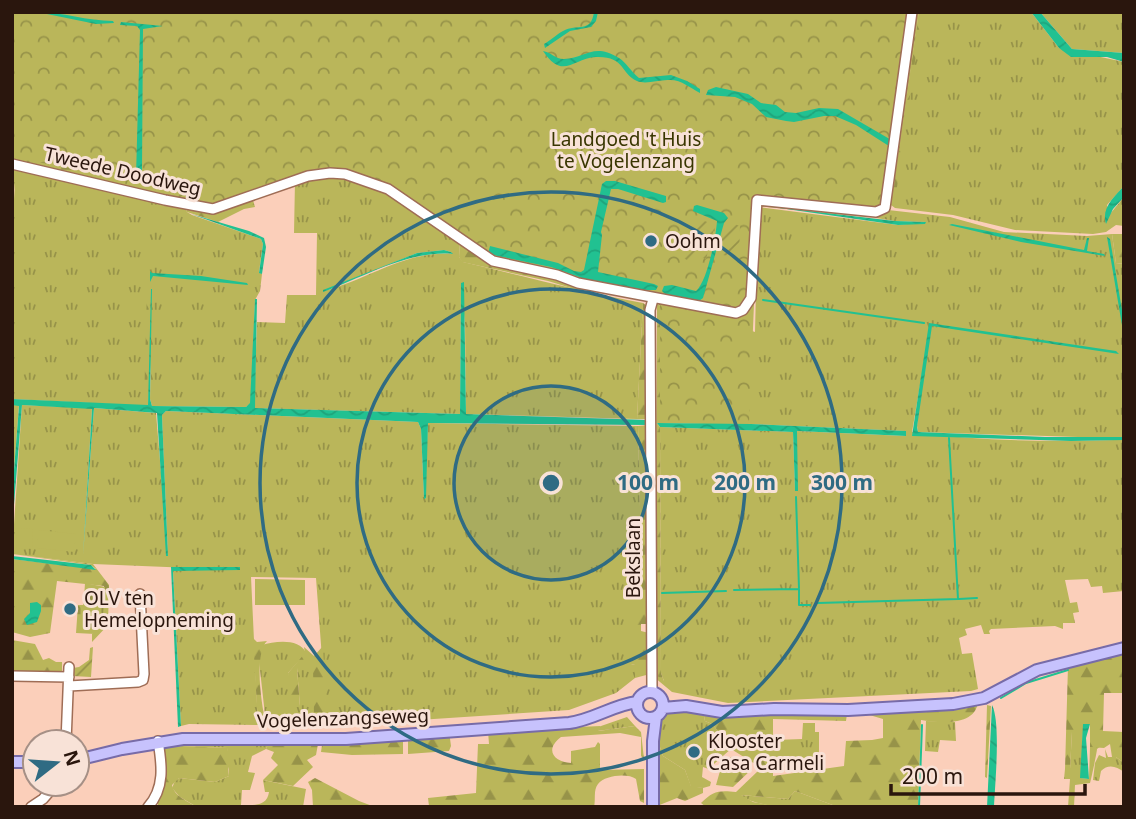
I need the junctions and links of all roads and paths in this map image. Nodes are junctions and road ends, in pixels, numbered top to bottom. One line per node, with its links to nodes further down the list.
1 (912, 12): 3 (street, Tweede Doodweg)
2 (12, 163): 3 (street, Tweede Doodweg)
3 (653, 299): 8 (street, Bekslaan)
4 (140, 594): 7 (street)
5 (1124, 648): 10 (main road)
6 (12, 676): 7 (street)
7 (69, 677): 11 (street)
8 (652, 691): 9 (main road, Vogelenzangseweg); 10 (main road)
9 (637, 705): 10 (main road); 12 (main road, Vogelenzangseweg)
10 (657, 711): 15 (main road)
11 (67, 728)
12 (158, 741): 13 (main road, Vogelenzangseweg); 14 (street)
13 (91, 757)
14 (148, 807)
15 (653, 807)

